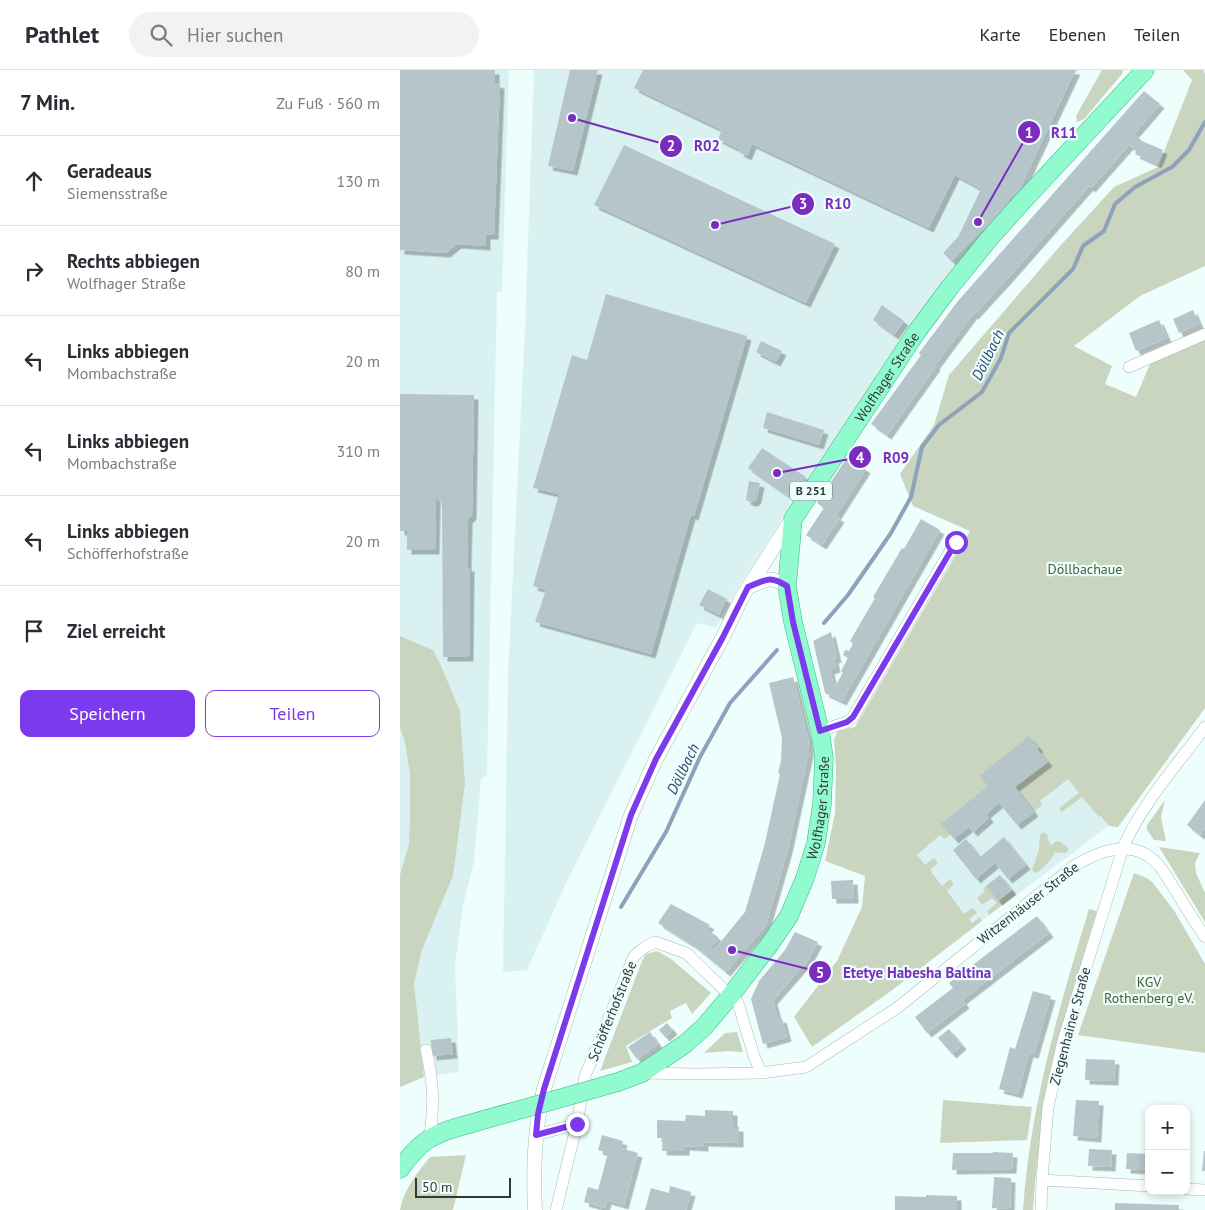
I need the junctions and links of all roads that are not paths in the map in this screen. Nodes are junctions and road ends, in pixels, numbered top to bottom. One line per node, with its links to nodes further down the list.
1 (1132, 70): 3 (street)
2 (1145, 70): 3 (main road, Wolfhager Straße / B 251)
3 (1124, 92): 6 (main road, Wolfhager Straße / B 251)
4 (1205, 334): 5 (street)
5 (1129, 366)
6 (792, 519): 8 (main road, Wolfhager Straße / B 251); 9 (street)
7 (956, 542): 11 (street)
8 (787, 586): 9 (street); 11 (main road, Wolfhager Straße / B 251)
9 (748, 587): 20 (street)
10 (1205, 728): 12 (street, Ziegenhainer Straße)
11 (820, 731): 14 (main road, Wolfhager Straße / B 251)
12 (1123, 848): 13 (street); 17 (street, Witzenhäuser Straße); 22 (street, Ziegenhainer Straße)
13 (1205, 937)
14 (731, 995): 16 (main road, Wolfhager Straße / B 251); 17 (street); 18 (street, Schöfferhofstraße)
15 (426, 1050): 19 (street)
16 (642, 1072): 17 (street, Witzenhäuser Straße); 19 (main road, Wolfhager Straße / B 251, bridge)
17 (761, 1073)
18 (577, 1124): 20 (street); 27 (street, Schöfferhofstraße)
19 (434, 1135): 21 (main road, Wolfhager Straße / B 251)
20 (536, 1135): 26 (street)
21 (400, 1169)
22 (1042, 1180): 23 (street); 28 (street, Ziegenhainer Straße)
23 (1145, 1186)
24 (1190, 1189): 25 (street)
25 (1205, 1190)
26 (534, 1210)
27 (556, 1210)
28 (1042, 1210)

